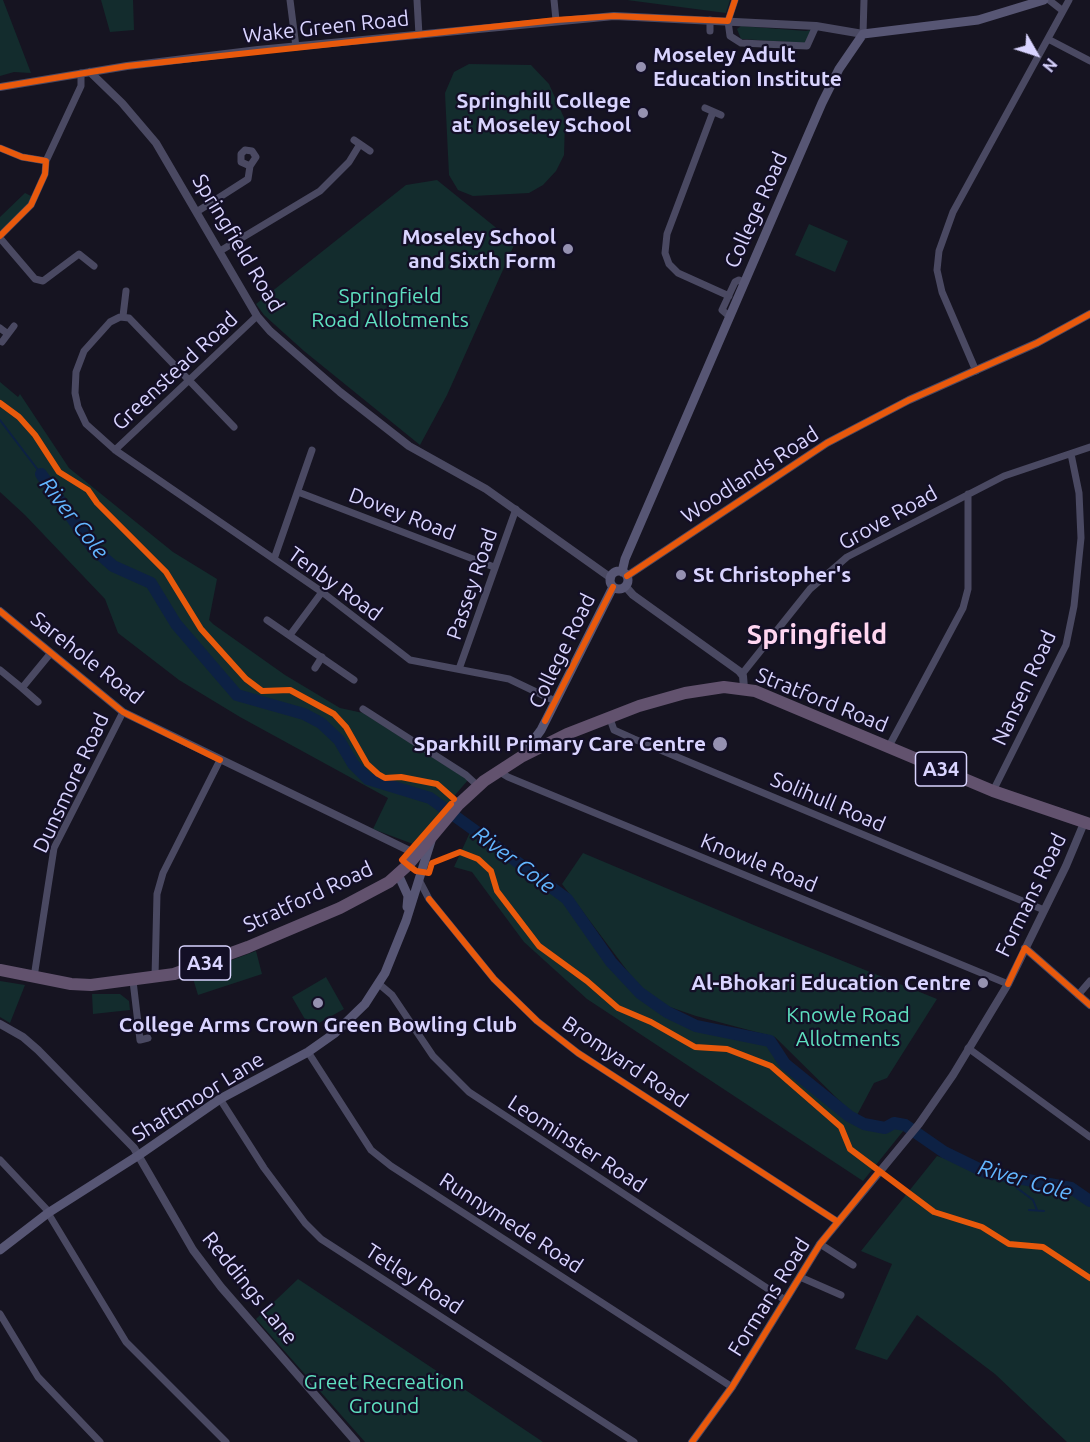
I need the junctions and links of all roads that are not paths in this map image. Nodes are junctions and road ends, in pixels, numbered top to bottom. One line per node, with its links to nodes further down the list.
1 (290, 0): 18 (street)
2 (417, 0): 16 (street)
3 (554, 0): 10 (street)
4 (735, 0): 12 (street)
5 (864, 0): 15 (street)
6 (1044, 0): 15 (main road, Wake Green Road)
7 (1049, 0): 9 (street)
8 (1069, 0): 9 (street)
9 (1063, 11): 17 (street)
10 (556, 20): 11 (street, Wake Green Road); 16 (street, Wake Green Road)
11 (711, 20): 12 (street, Wake Green Road); 14 (street)
12 (728, 21): 13 (street, Wake Green Road); 13 (street)
13 (816, 26): 15 (street, Wake Green Road)
14 (710, 31)
15 (863, 34): 31 (main road, College Road)
16 (419, 35): 18 (street, Wake Green Road)
17 (1048, 39): 19 (street); 42 (street)
18 (296, 47): 20 (street, Wake Green Road)
19 (1090, 61)
20 (85, 72): 21 (street, Wake Green Road); 25 (street); 27 (street, Springfield Road)
21 (0, 87)
22 (705, 108): 33 (street)
23 (0, 148): 25 (street)
24 (370, 151): 29 (street)
25 (46, 161): 28 (street)
26 (250, 166): 27 (street)
27 (198, 211): 29 (street, Springfield Road)
28 (0, 237): 30 (street)
29 (220, 251): 36 (street, Springfield Road)
30 (94, 266)
31 (744, 282): 33 (street); 37 (main road, College Road)
32 (126, 291): 35 (street)
33 (729, 296): 37 (street)
34 (1090, 314): 42 (street, Woodlands Road)
35 (123, 316): 43 (street); 46 (street, Tenby Road)
36 (257, 316): 43 (street, Greenstead Road); 51 (street, Springfield Road)
37 (729, 316): 54 (main road, College Road)
38 (14, 326): 40 (street)
39 (0, 328): 40 (street)
40 (8, 334): 41 (street)
41 (2, 342)
42 (976, 371): 54 (street, Woodlands Road)
43 (189, 378): 44 (street); 46 (street, Greenstead Road)
44 (234, 426)
45 (1090, 447): 48 (street, Grove Road)
46 (115, 450): 52 (street, Tenby Road)
47 (312, 450): 49 (street)
48 (1071, 454): 50 (street, Grove Road); 80 (street, Nansen Road)
49 (298, 492): 52 (street); 53 (street, Dovey Road)
50 (968, 494): 66 (street, Grove Road); 75 (street)
51 (516, 509): 53 (street, Passey Road); 55 (street, Springfield Road)
52 (274, 559): 57 (street, Tenby Road)
53 (494, 567): 64 (street, Passey Road)
54 (625, 574): 55 (main road); 56 (main road, College Road)
55 (612, 582): 56 (main road); 70 (main road, College Road)
56 (626, 587): 66 (street)
57 (322, 592): 60 (street); 64 (street, Tenby Road)
58 (0, 611): 61 (street, Sarehole Road)
59 (267, 620): 60 (street)
60 (290, 635): 62 (street)
61 (50, 654): 68 (street); 73 (street, Sarehole Road)
62 (322, 657): 63 (street); 67 (street)
63 (315, 668)
64 (459, 669): 70 (street, Tenby Road)
65 (0, 670): 68 (street)
66 (742, 674): 69 (street)
67 (354, 681)
68 (22, 688): 71 (street)
69 (744, 688): 74 (highway, Stratford Road / A34); 75 (highway, Stratford Road / A34)
70 (555, 701): 76 (main road, College Road)
71 (38, 702)
72 (363, 709): 79 (street)
73 (123, 712): 77 (street, Sarehole Road); 92 (street, Dunsmore Road)
74 (609, 716): 76 (highway, Stratford Road / A34); 88 (street, Solihull Road)
75 (888, 748): 80 (highway, Stratford Road / A34)
76 (521, 757): 78 (highway, Stratford Road / A34)
77 (220, 760): 83 (street, Sarehole Road); 93 (street)
78 (498, 771): 79 (highway, Stratford Road / A34); 97 (street, Knowle Road)
79 (478, 786): 82 (highway, Stratford Road / A34)
80 (993, 790): 81 (highway, Stratford Road / A34)
81 (1087, 823): 88 (street, Formans Road)
82 (433, 835): 83 (highway, Stratford Road / A34); 85 (main road, Shaftmoor Lane)
83 (420, 851): 84 (highway, Stratford Road / A34)
84 (398, 874): 89 (main road, Shaftmoor Lane); 93 (highway, Stratford Road / A34)
85 (419, 880): 86 (street, Bromyard Road); 87 (main road, Shaftmoor Lane)
86 (429, 899): 87 (street); 109 (street, Bromyard Road)
87 (412, 902): 89 (main road, Shaftmoor Lane)
88 (1044, 910): 90 (street, Formans Road)
89 (406, 921): 96 (main road, Shaftmoor Lane)
90 (1025, 948): 97 (street, Formans Road); 98 (street)
91 (0, 970): 92 (highway, Stratford Road / A34)
92 (34, 976): 94 (highway, Stratford Road / A34)
93 (155, 977): 94 (highway, Stratford Road / A34)
94 (133, 981): 101 (street)
95 (1090, 981): 98 (street)
96 (379, 984): 103 (main road, Shaftmoor Lane); 115 (street, Leominster Road)
97 (1008, 984): 102 (street, Formans Road)
98 (1078, 995): 99 (street)
99 (1090, 1005)
100 (0, 1024): 106 (street, Reddings Lane)
101 (148, 1038)
102 (968, 1048): 105 (street); 109 (street, Formans Road)
103 (308, 1052): 104 (main road, Shaftmoor Lane); 117 (street, Runnymede Road)
104 (220, 1098): 106 (main road, Shaftmoor Lane); 121 (street, Tetley Road)
105 (1090, 1137)
106 (139, 1155): 108 (main road, Shaftmoor Lane); 120 (street, Reddings Lane)
107 (0, 1160): 108 (street)
108 (49, 1212): 111 (main road, Shaftmoor Lane); 119 (street)
109 (838, 1222): 110 (street, Formans Road)
110 (820, 1244): 112 (street, Formans Road); 113 (street, Formans Road)
111 (0, 1250)
112 (853, 1265)
113 (800, 1277): 114 (street); 115 (street, Formans Road)
114 (841, 1294)
115 (785, 1300): 117 (street, Formans Road)
116 (0, 1314): 118 (street)
117 (732, 1387): 122 (street, Formans Road)
118 (100, 1442)
119 (226, 1442)
120 (356, 1442)
121 (634, 1442)
122 (692, 1442)

